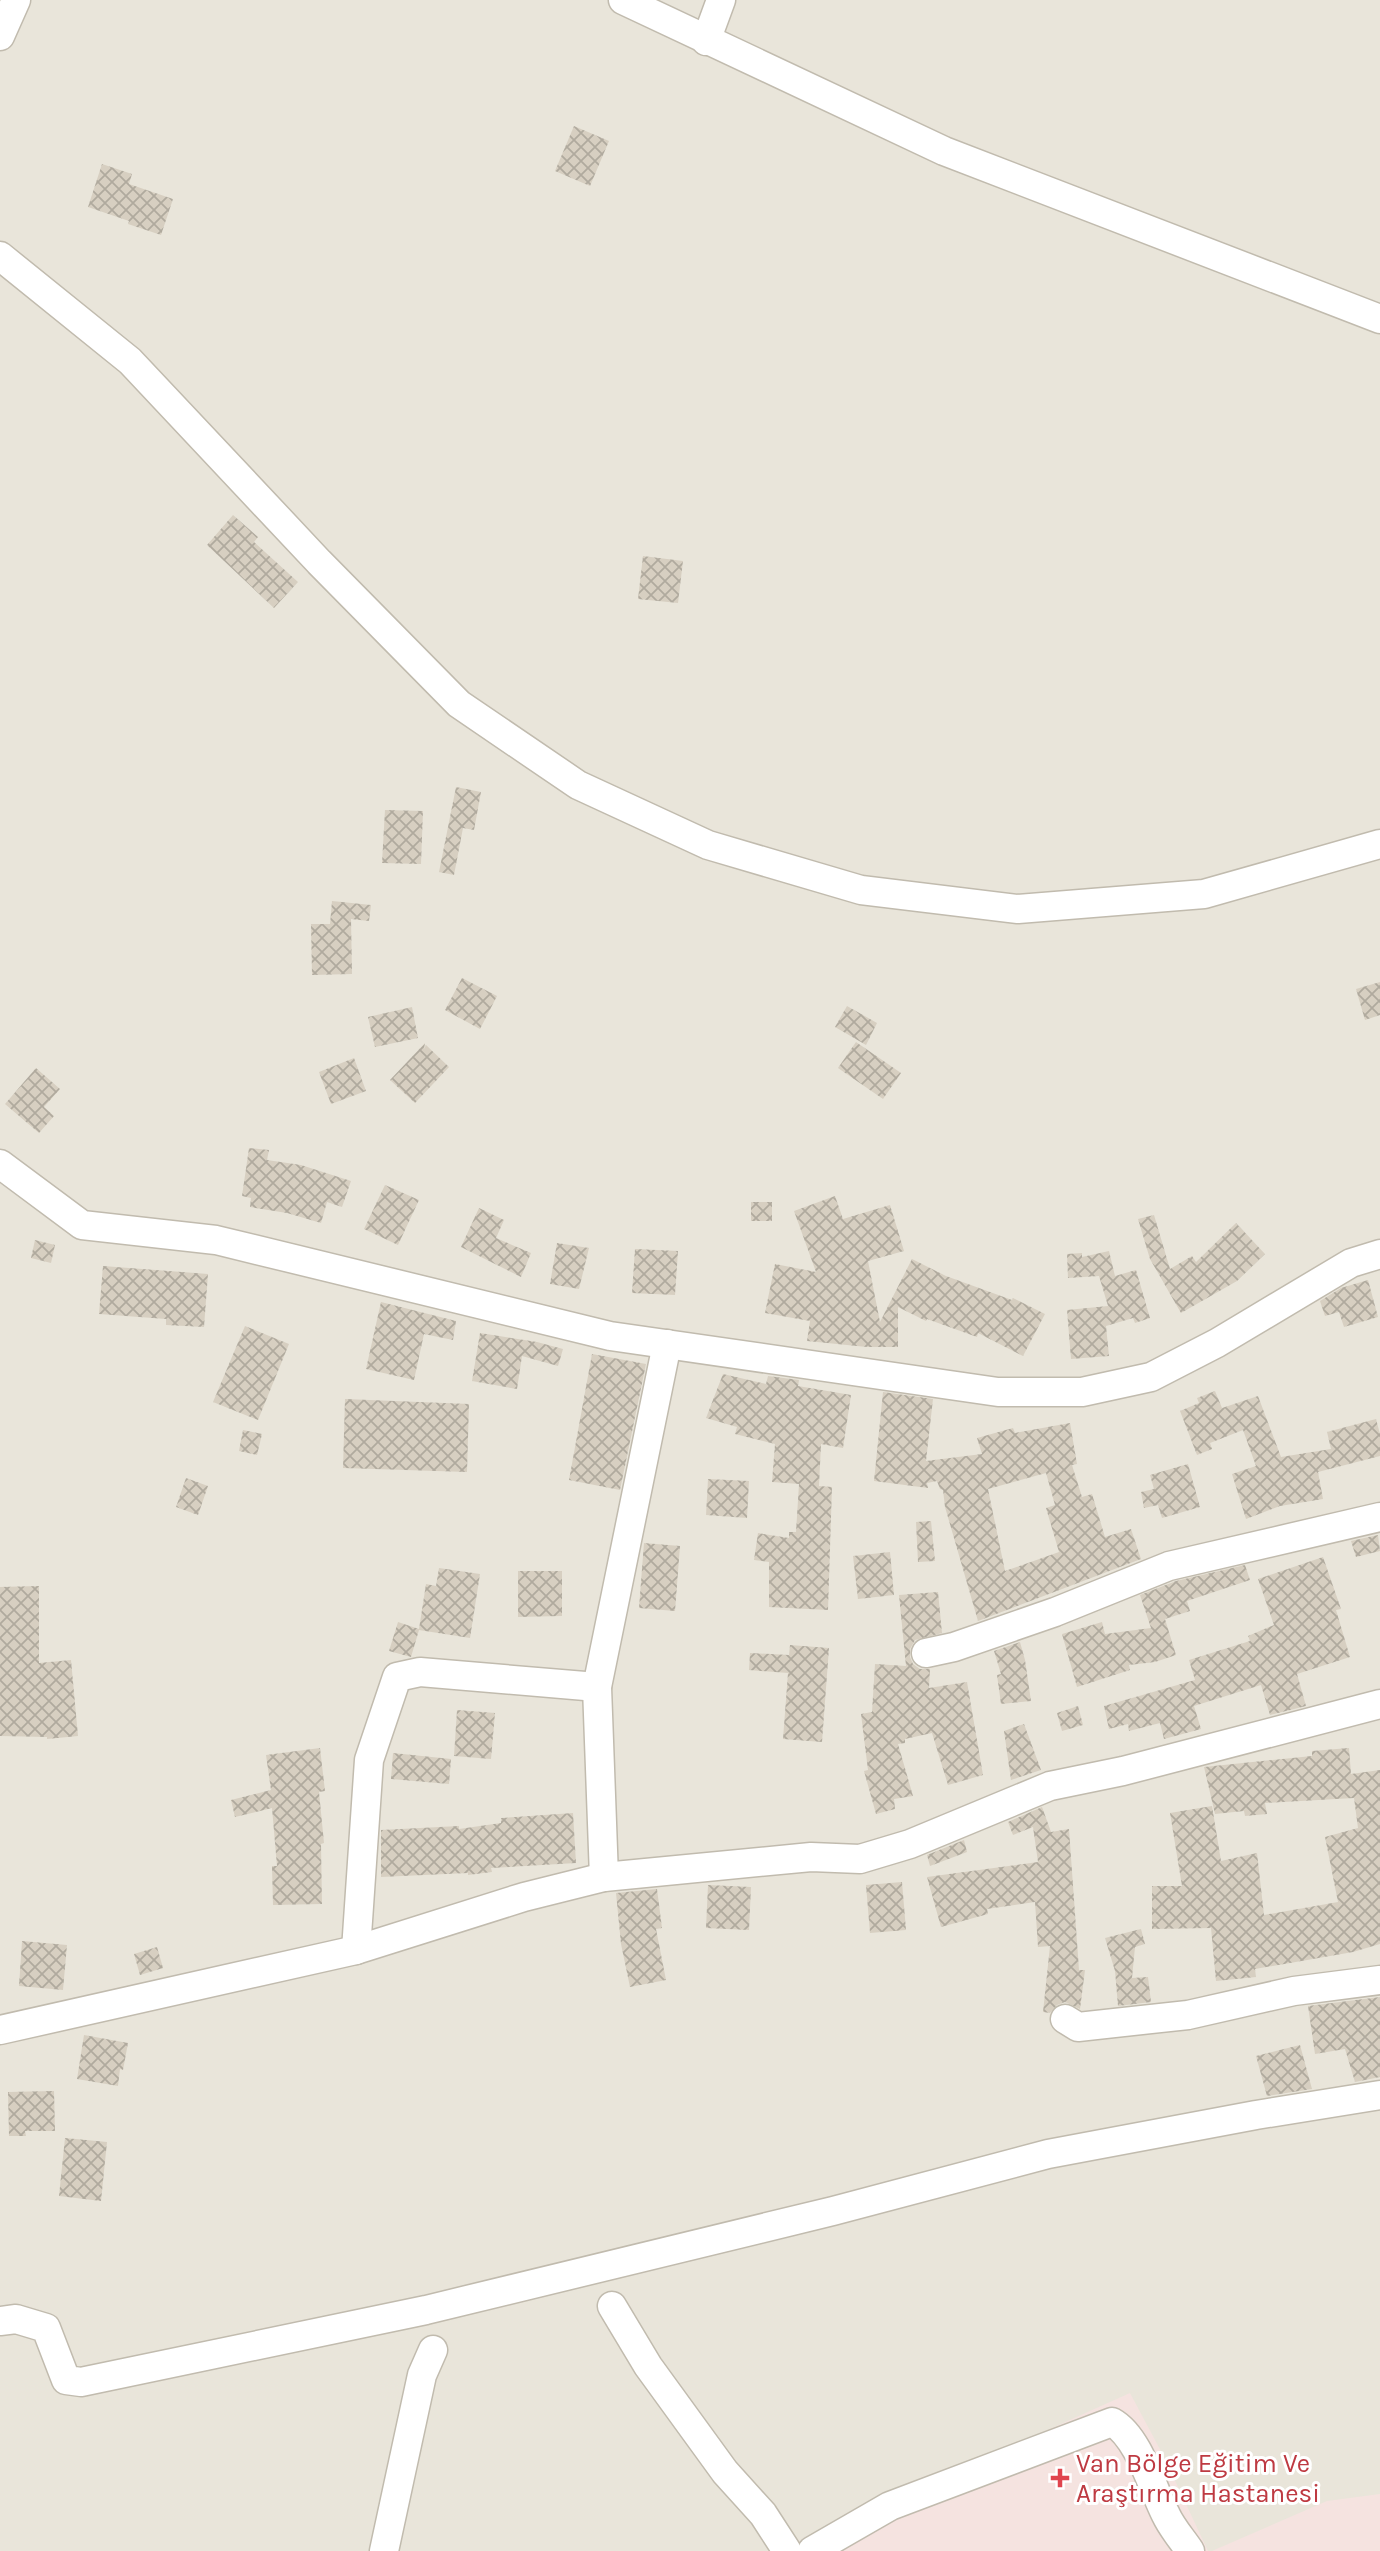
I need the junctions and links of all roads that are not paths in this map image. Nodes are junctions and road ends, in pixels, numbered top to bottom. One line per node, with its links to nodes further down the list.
1 (16, 0): 4 (street)
2 (623, 0): 5 (street)
3 (721, 0): 5 (street)
4 (0, 36)
5 (706, 41): 7 (street)
6 (0, 256): 8 (street)
7 (1380, 320)
8 (1380, 844)
9 (0, 1164): 11 (street)
10 (1380, 1254): 11 (street)
11 (667, 1344): 14 (street)
12 (1380, 1517): 13 (street)
13 (926, 1653)
14 (597, 1688): 16 (street); 17 (street)
15 (1380, 1704): 16 (street)
16 (604, 1877): 17 (street)
17 (356, 1950): 20 (street)
18 (1380, 1980): 19 (street)
19 (1065, 2019)
20 (0, 2030)
21 (1380, 2095): 23 (street)
22 (612, 2306): 26 (street)
23 (0, 2321)
24 (433, 2350): 25 (street)
25 (384, 2551)
26 (787, 2551)
27 (812, 2551): 28 (street)
28 (1190, 2551)

